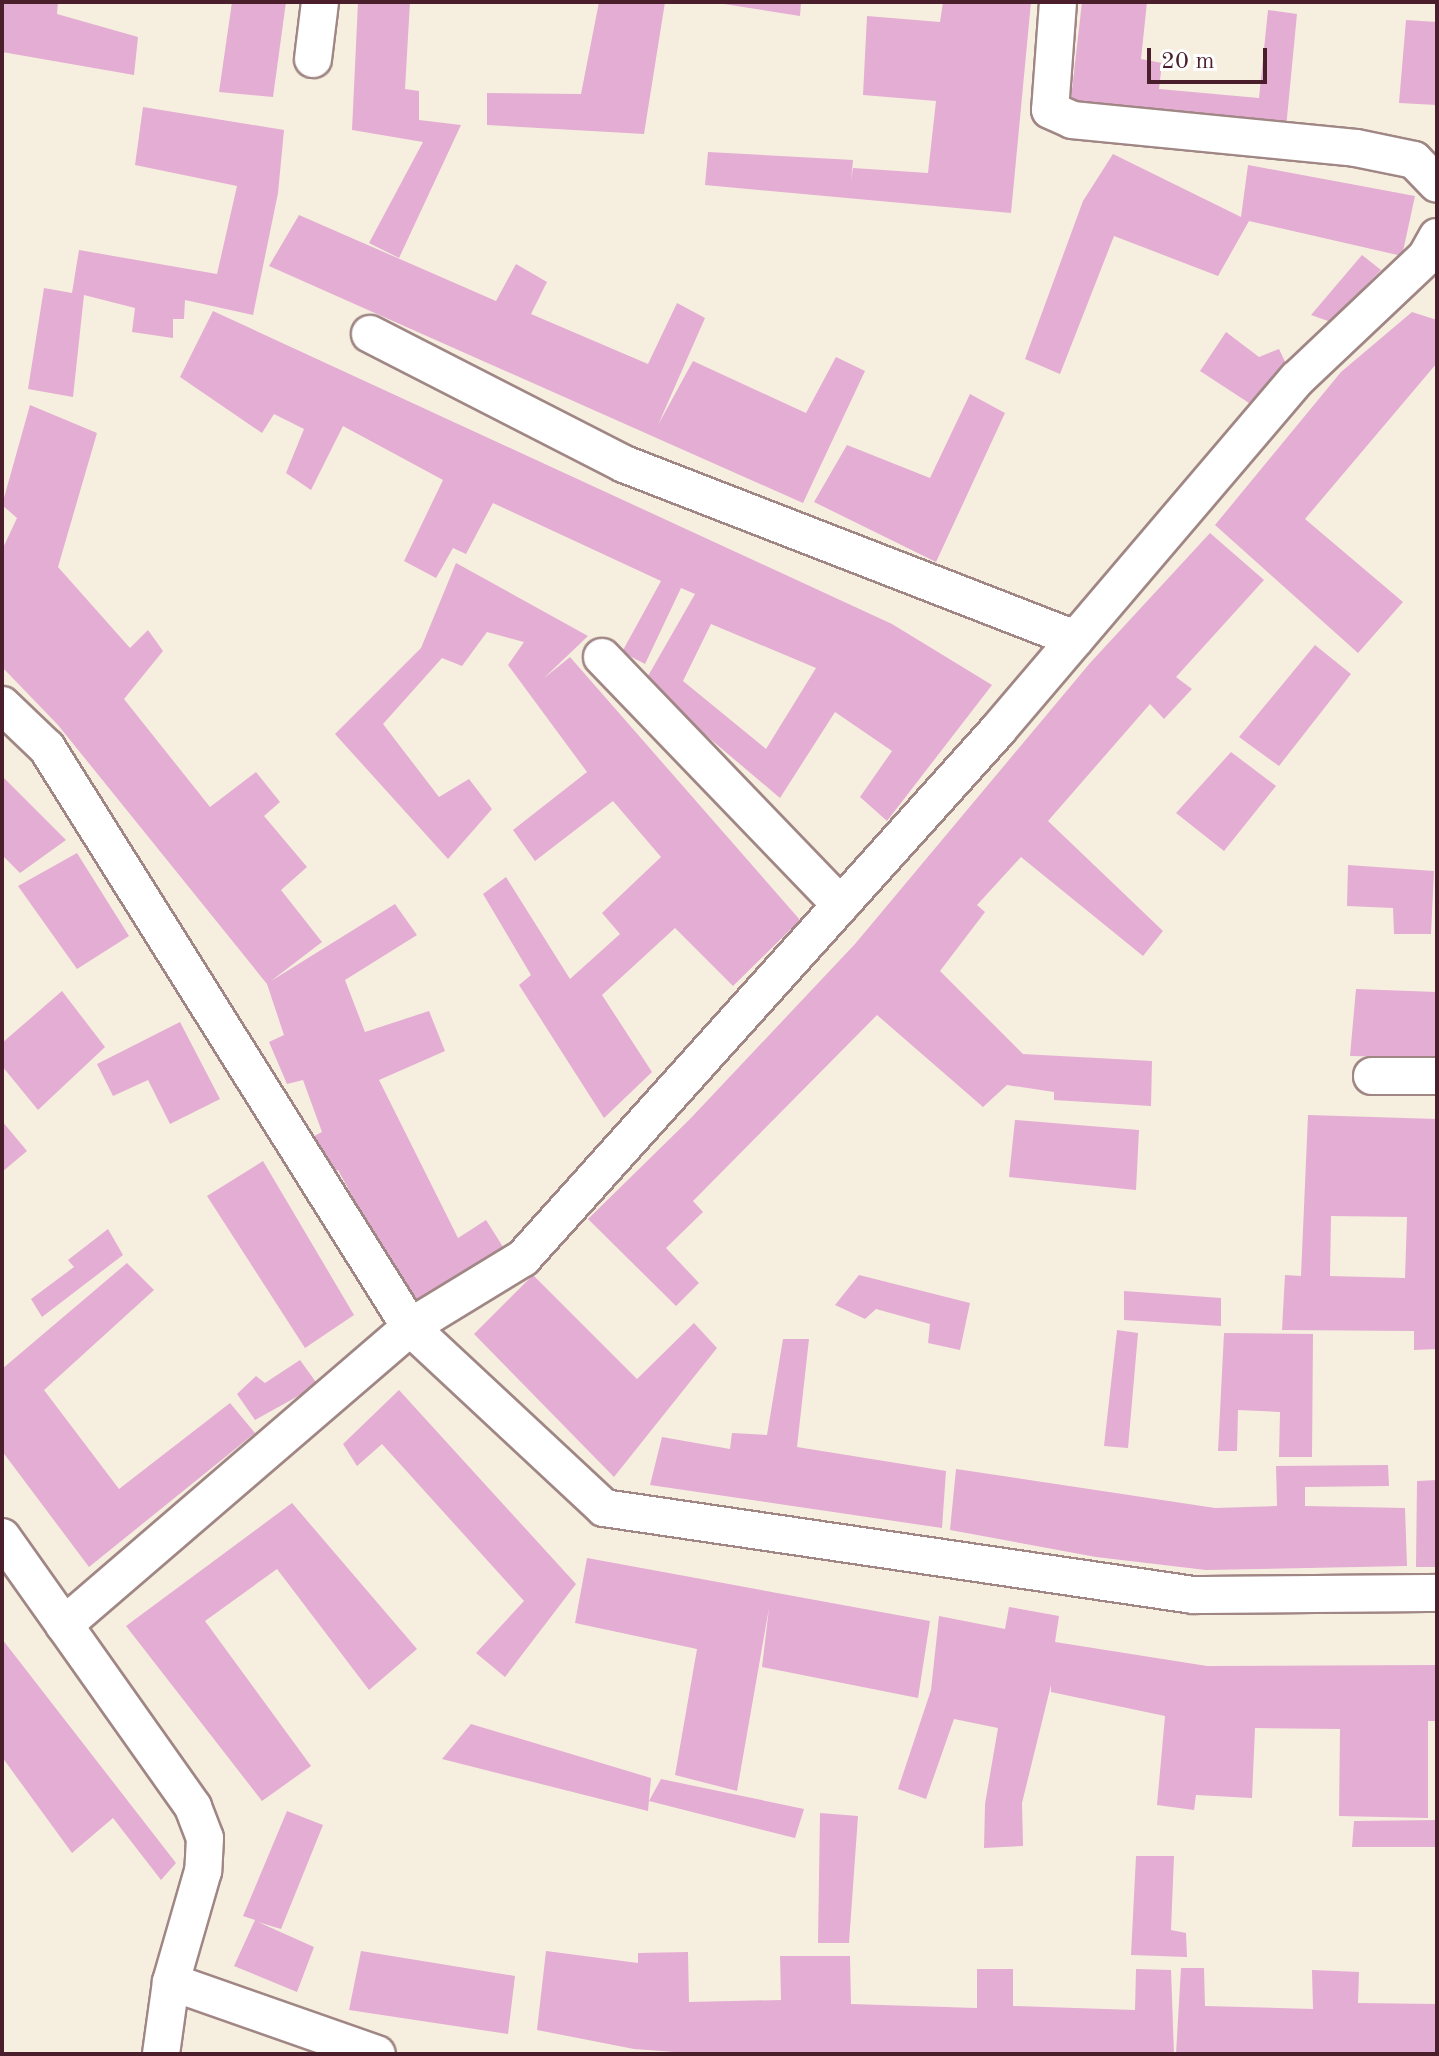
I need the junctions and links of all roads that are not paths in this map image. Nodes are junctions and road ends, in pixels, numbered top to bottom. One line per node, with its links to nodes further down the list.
1 (320, 2): 3 (street)
2 (1058, 2): 4 (street)
3 (313, 59)
4 (1437, 184)
5 (1437, 237): 7 (street)
6 (370, 334): 7 (street)
7 (1075, 639): 10 (street)
8 (602, 657): 10 (street)
9 (2, 705): 13 (street)
10 (841, 905): 13 (street)
11 (1372, 1076): 12 (street)
12 (1437, 1076)
13 (410, 1327): 15 (street); 16 (street)
14 (2, 1537): 16 (street)
15 (1437, 1593)
16 (64, 1625): 17 (street)
17 (171, 1982): 18 (street); 19 (street)
18 (161, 2054)
19 (377, 2054)

